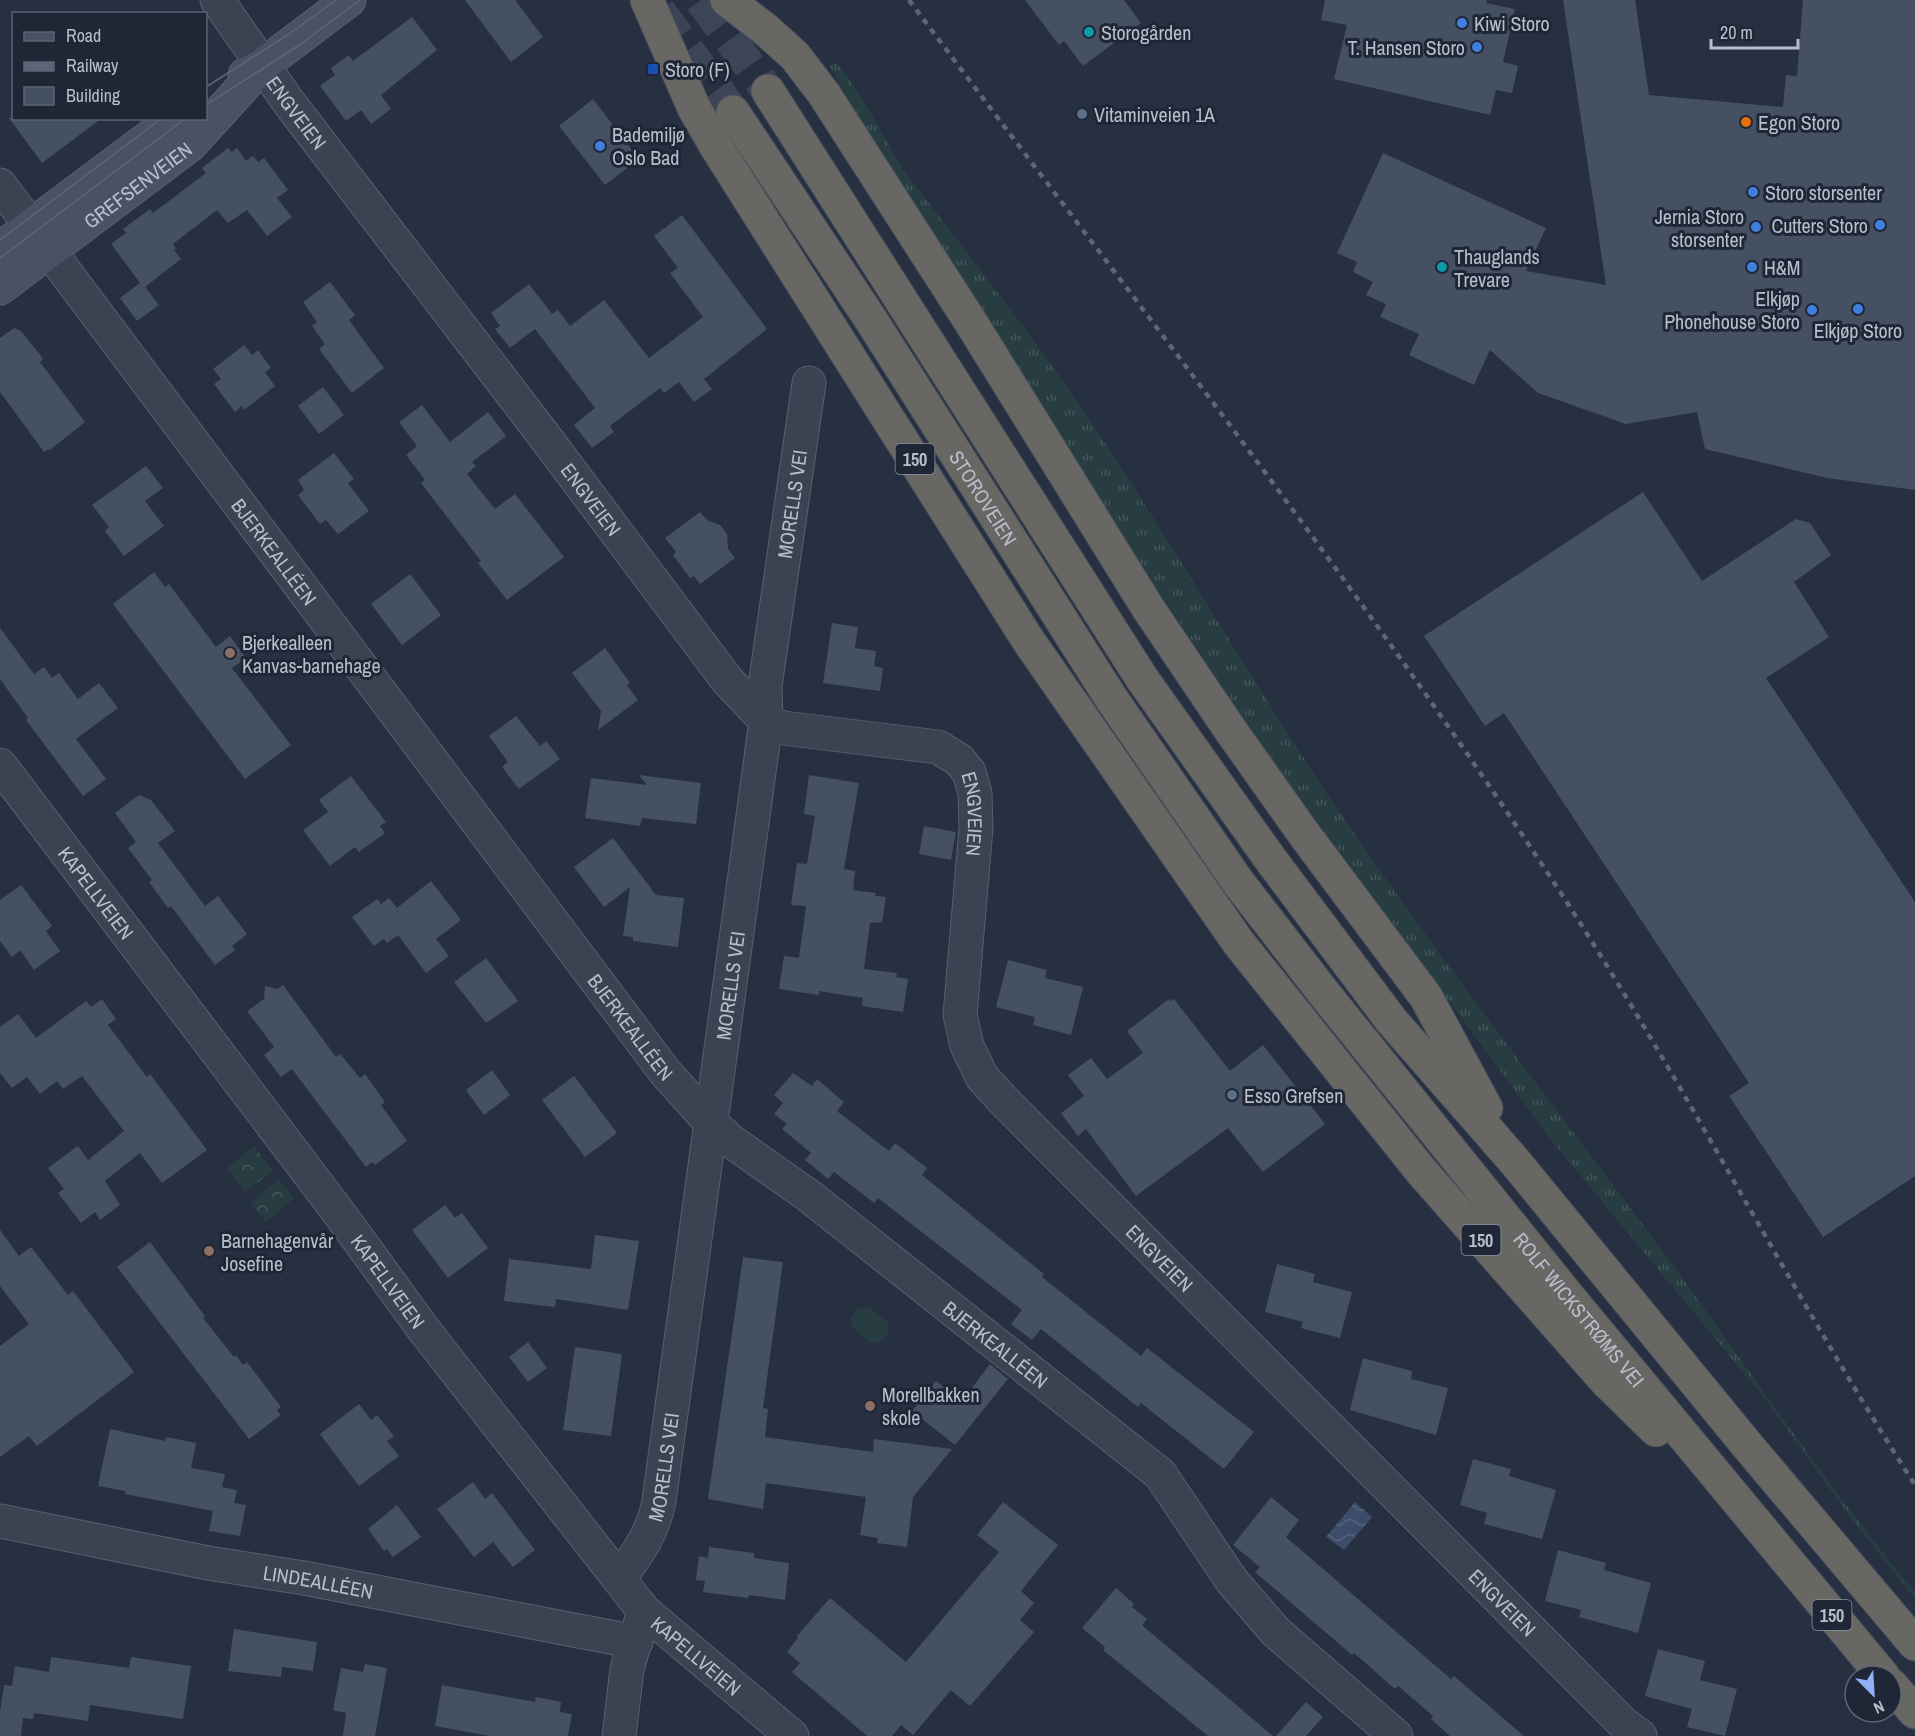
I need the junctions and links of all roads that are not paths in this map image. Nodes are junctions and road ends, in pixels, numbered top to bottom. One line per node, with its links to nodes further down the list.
1 (217, 0): 5 (street, ENGVEIEN)
2 (349, 0): 5 (main road, GREFSENVEIEN)
3 (647, 0): 21 (highway, 150)
4 (727, 0): 19 (highway, 150)
5 (263, 64): 7 (main road, GREFSENVEIEN); 11 (main road, GREFSENVEIEN); 15 (street, ENGVEIEN)
6 (768, 91): 19 (highway, STOROVEIEN / 150)
7 (207, 99)
8 (733, 112): 17 (highway, STOROVEIEN / 150)
9 (173, 120): 11 (main road, GREFSENVEIEN)
10 (0, 185): 11 (street, BJERKEALLÉEN)
11 (40, 239): 12 (main road, GREFSENVEIEN); 13 (main road, GREFSENVEIEN); 18 (street, BJERKEALLÉEN)
12 (0, 249)
13 (0, 288)
14 (809, 383): 15 (street, MORELLS VEI)
15 (766, 721): 18 (street, MORELLS VEI); 32 (street, ENGVEIEN)
16 (0, 765): 22 (street, KAPELLVEIEN)
17 (1238, 882): 21 (highway, ROLF WICKSTRØMS VEI / 150)
18 (711, 1123): 22 (street, MORELLS VEI); 31 (street, BJERKEALLÉEN)
19 (1516, 1162): 25 (highway, 150)
20 (0, 1521): 24 (street, LINDEALLÉEN)
21 (1781, 1553): 26 (highway, ROLF WICKSTRØMS VEI / 150)
22 (619, 1578): 23 (street, KAPELLVEIEN)
23 (644, 1611): 24 (street); 30 (street, KAPELLVEIEN)
24 (636, 1642): 29 (street)
25 (1915, 1644)
26 (1873, 1664)
27 (1903, 1698): 28 (highway)
28 (1915, 1712)
29 (620, 1736)
30 (792, 1736)
31 (1396, 1736)
32 (1640, 1736)

